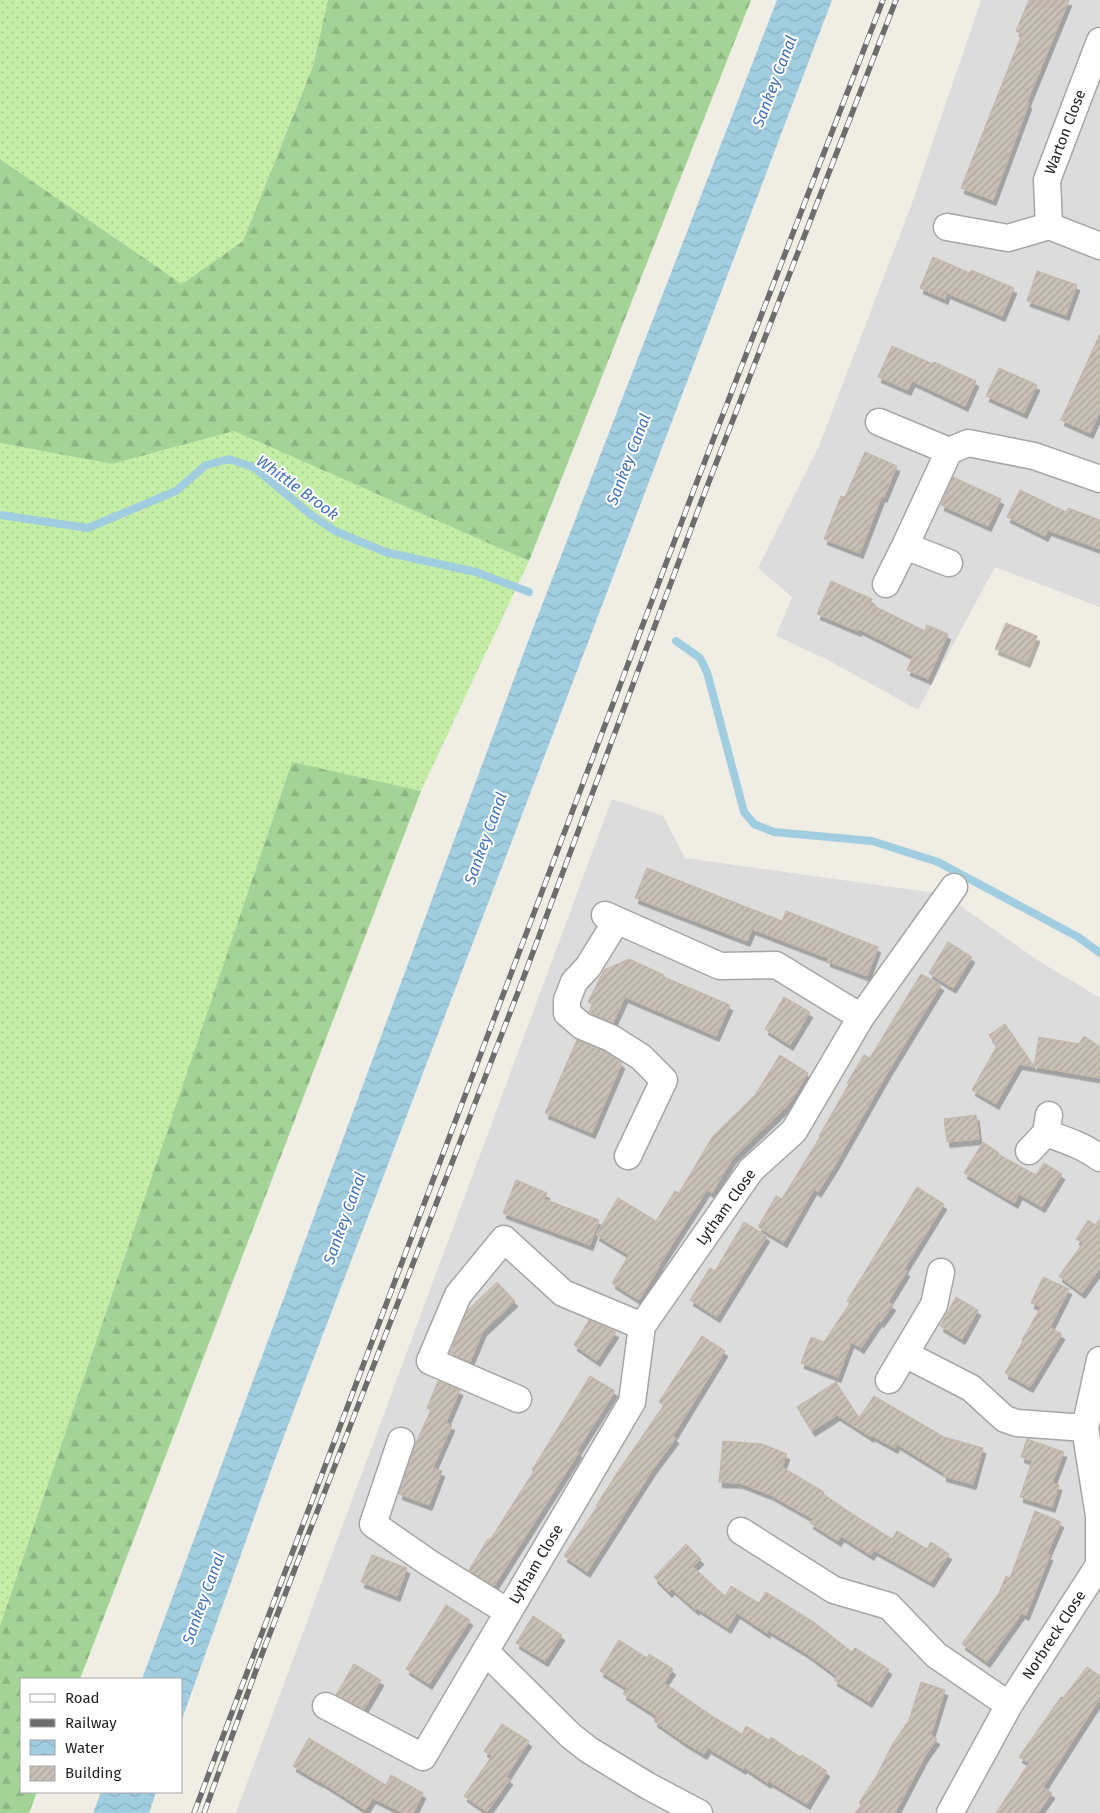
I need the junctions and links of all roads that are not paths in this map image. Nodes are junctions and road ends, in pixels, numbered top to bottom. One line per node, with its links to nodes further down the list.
1 (1100, 41): 2 (street, Warton Close)
2 (1049, 226): 3 (street); 4 (street)
3 (947, 227)
4 (1100, 246)
5 (879, 422): 6 (street)
6 (949, 451): 7 (street); 8 (street)
7 (1100, 479)
8 (905, 546): 9 (street); 10 (street)
9 (949, 563)
10 (886, 584)
11 (954, 887): 12 (street, Lytham Close)
12 (861, 1017): 14 (street); 17 (street, Lytham Close)
13 (1041, 1133): 15 (street)
14 (628, 1156)
15 (1100, 1158)
16 (941, 1272): 18 (street)
17 (642, 1326): 21 (street); 26 (street, Lytham Close)
18 (905, 1354): 20 (street); 22 (street)
19 (1100, 1360): 22 (street, Norbreck Close)
20 (889, 1380)
21 (518, 1399)
22 (1086, 1428): 25 (street, Norbreck Close)
23 (401, 1441): 26 (street, Lytham Close)
24 (741, 1532): 28 (street)
25 (1100, 1565): 28 (street, Norbreck Close)
26 (508, 1612): 27 (street, Lytham Close)
27 (486, 1652): 29 (street, Lytham Close); 30 (street)
28 (1009, 1705): 31 (street, Norbreck Close)
29 (326, 1706)
30 (699, 1813)
31 (950, 1813)

